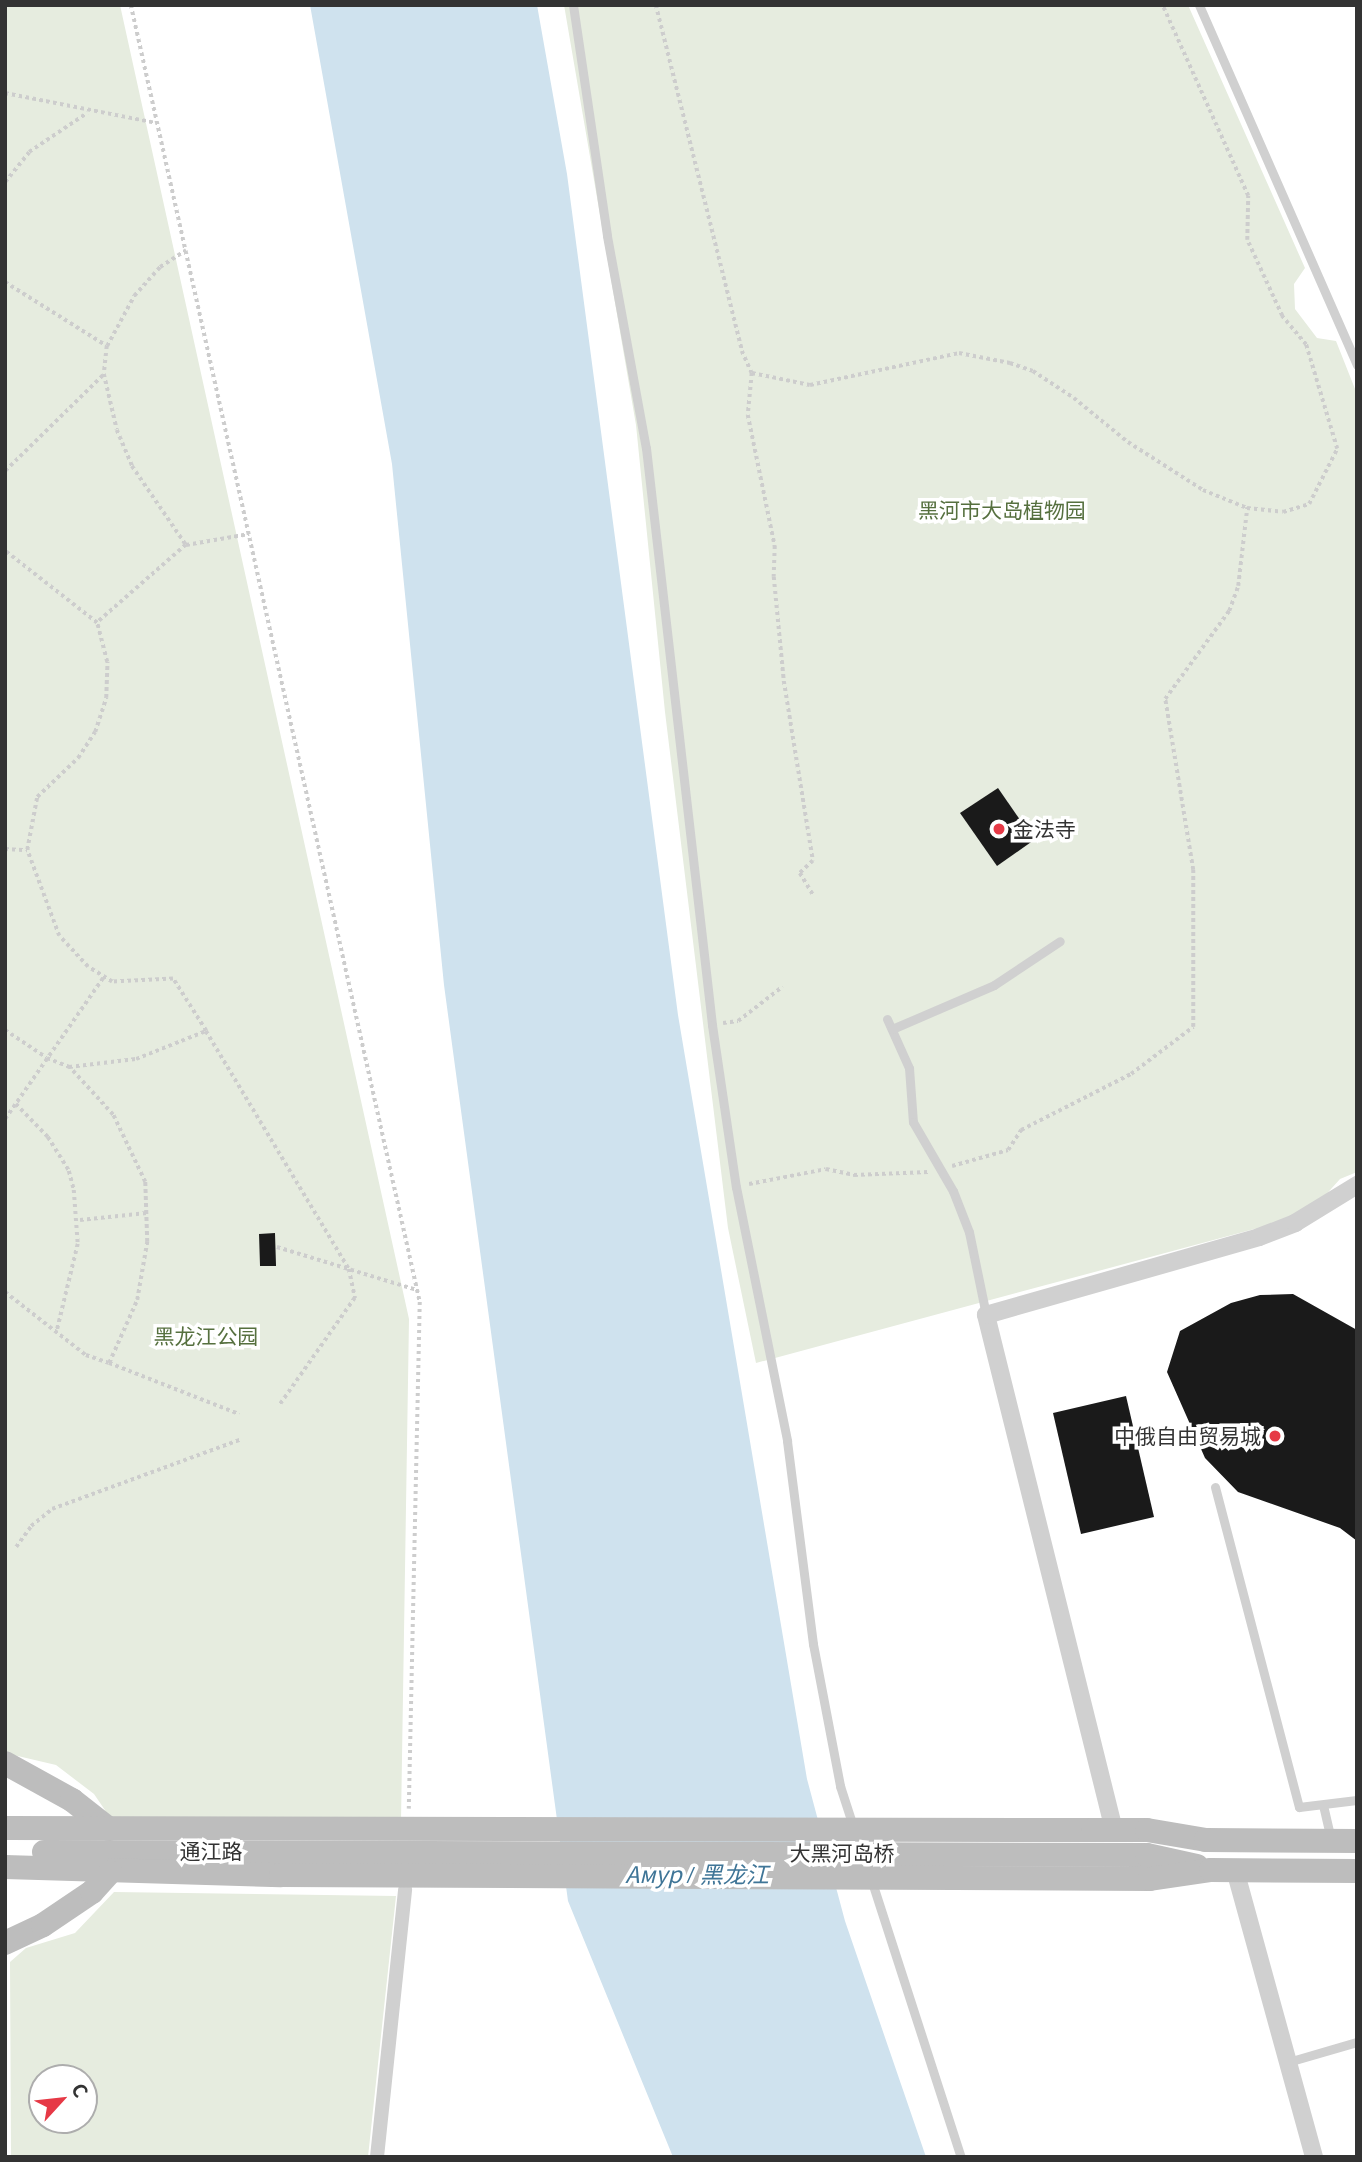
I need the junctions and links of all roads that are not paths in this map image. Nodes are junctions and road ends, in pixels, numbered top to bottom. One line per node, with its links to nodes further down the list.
1 (573, 5): 32 (lane)
2 (1199, 5): 3 (lane)
3 (1357, 365)
4 (1060, 941): 6 (lane)
5 (887, 1018): 6 (lane)
6 (892, 1029): 8 (lane)
7 (1357, 1185): 8 (street)
8 (986, 1315): 15 (street)
9 (1215, 1487): 12 (lane)
10 (5, 1763): 14 (main road)
11 (1357, 1800): 12 (lane)
12 (1323, 1805): 18 (lane)
13 (5, 1828): 14 (main road)
14 (109, 1829): 16 (main road)
15 (1103, 1830): 16 (main road); 17 (main road)
16 (415, 1831): 20 (main road, 通江路); 23 (main road, 大黑河岛桥)
17 (1206, 1840): 18 (main road); 21 (main road)
18 (1331, 1841): 19 (main road)
19 (1357, 1841)
20 (5, 1851)
21 (1147, 1855): 23 (main road); 24 (main road)
22 (5, 1867): 26 (main road)
23 (1100, 1867): 24 (main road); 27 (main road)
24 (1223, 1870): 25 (main road); 30 (street)
25 (1357, 1871)
26 (110, 1872): 27 (main road); 28 (main road)
27 (410, 1882): 31 (street)
28 (5, 1943)
29 (1357, 2042): 30 (lane)
30 (1288, 2062): 33 (street)
31 (377, 2157)
32 (961, 2157)
33 (1314, 2157)

